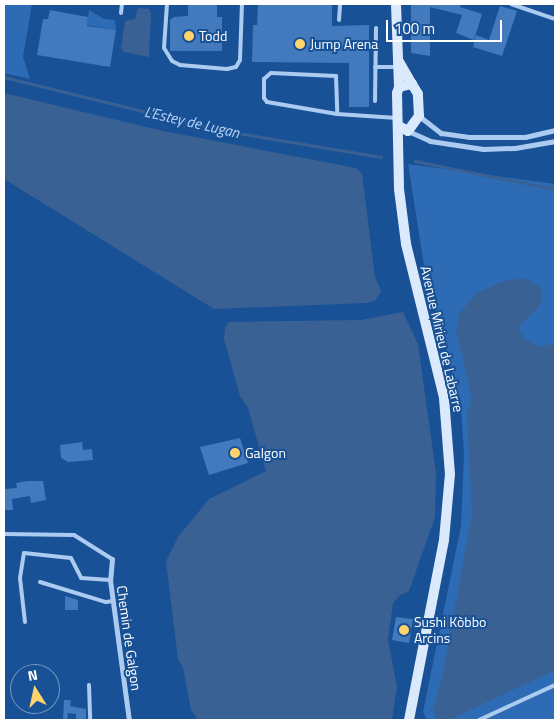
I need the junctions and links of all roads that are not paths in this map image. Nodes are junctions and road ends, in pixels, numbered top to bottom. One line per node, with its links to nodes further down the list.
1 (122, 4): 7 (lane)
2 (167, 4): 3 (lane)
3 (242, 4)
4 (340, 4): 9 (lane)
5 (396, 4): 11 (main road, Avenue Mirieu de Labarre)
6 (511, 4): 8 (lane)
7 (121, 13)
8 (555, 19)
9 (339, 20)
10 (376, 28): 12 (lane)
11 (396, 62): 12 (lane); 13 (main road, Avenue Mirieu de Labarre); 14 (main road, Avenue Mirieu de Labarre)
12 (375, 67): 15 (lane)
13 (412, 84): 14 (main road); 17 (main road, Avenue Mirieu de Labarre)
14 (399, 87): 18 (main road, Avenue Mirieu de Labarre)
15 (375, 101)
16 (338, 114): 16 (lane); 18 (lane)
17 (419, 116): 20 (main road); 21 (street)
18 (398, 122): 20 (main road); 24 (main road, Avenue Mirieu de Labarre)
19 (555, 130): 21 (street)
20 (408, 131): 23 (street); 24 (main road)
21 (525, 137): 23 (street)
22 (555, 141): 23 (street)
23 (527, 147)
24 (397, 150): 33 (main road, Avenue Mirieu de Labarre)
25 (4, 534): 26 (lane)
26 (112, 559): 27 (street, Chemin de Galgon)
27 (110, 580): 29 (street, Chemin de Galgon); 30 (lane)
28 (40, 582): 29 (lane)
29 (113, 601): 35 (street, Chemin de Galgon)
30 (25, 622)
31 (88, 685): 34 (lane)
32 (555, 685): 36 (lane)
33 (411, 718)
34 (90, 720)
35 (129, 720)
36 (479, 720)

